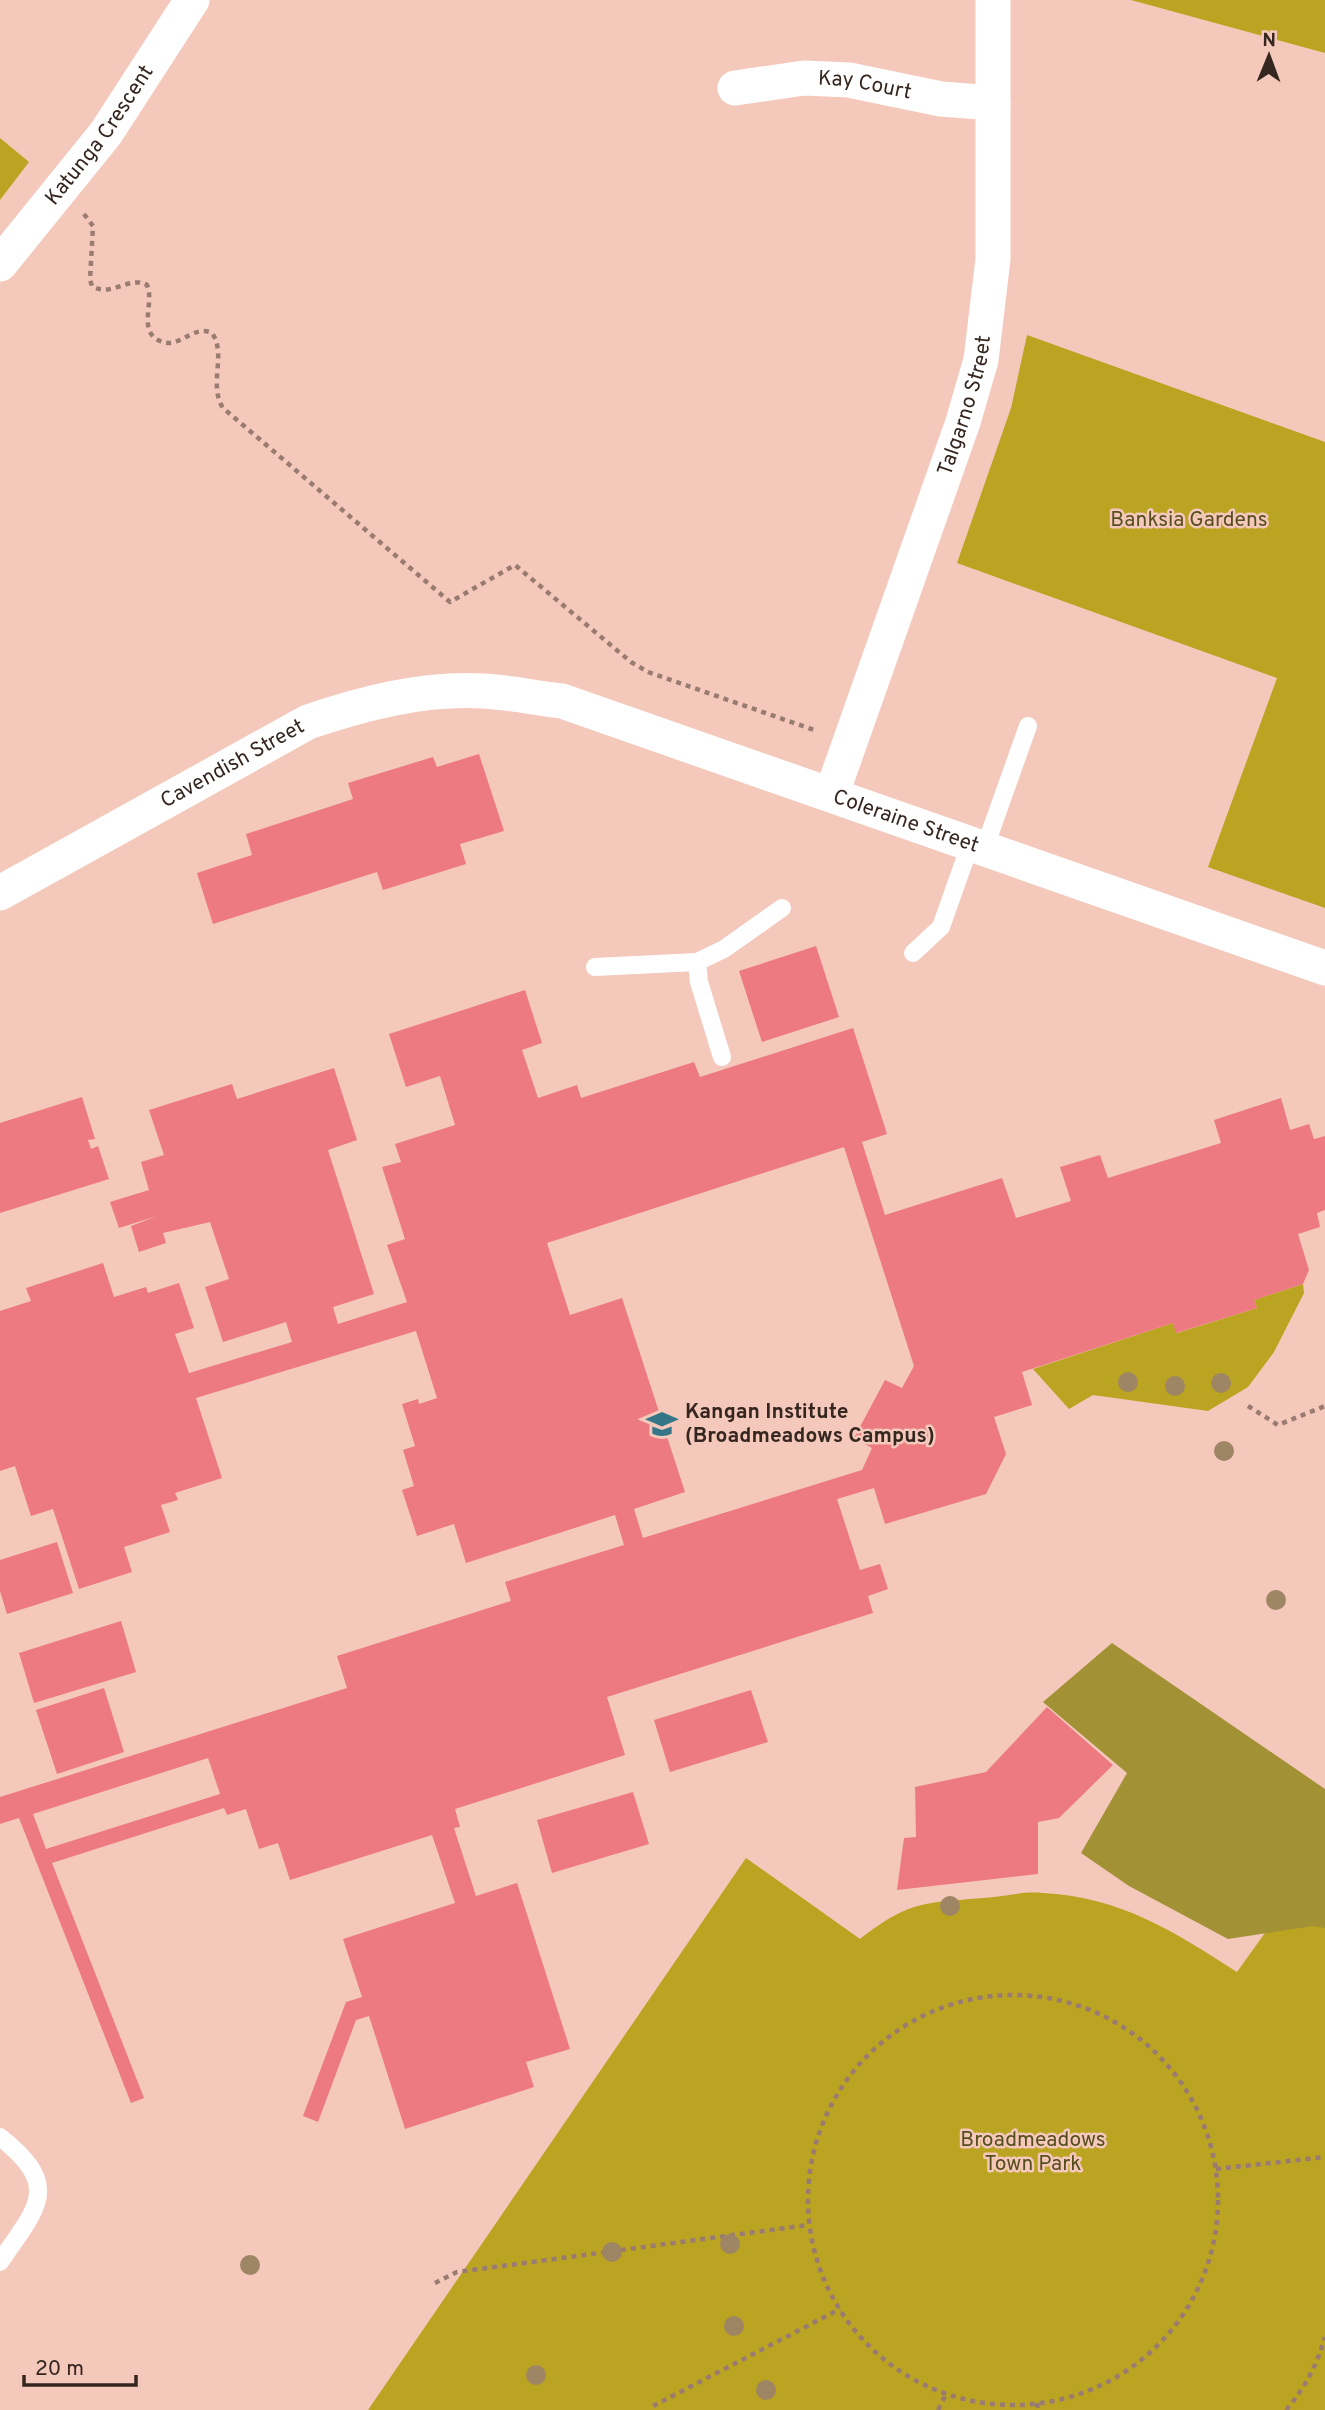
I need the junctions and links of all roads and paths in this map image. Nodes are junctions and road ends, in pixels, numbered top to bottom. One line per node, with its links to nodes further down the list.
1 (192, 0): 6 (street, Katunga Crescent)
2 (993, 0): 4 (street, Talgarno Street)
3 (735, 88): 4 (street, Kay Court)
4 (993, 103): 9 (street, Talgarno Street)
5 (84, 214): 9 (path)
6 (0, 264)
7 (482, 691): 10 (street, Coleraine Street); 12 (street, Cavendish Street)
8 (1028, 726): 11 (lane)
9 (850, 743): 10 (street, Talgarno Street)
10 (832, 793): 11 (street, Coleraine Street)
11 (978, 845): 14 (lane); 17 (street, Coleraine Street)
12 (0, 893)
13 (782, 908): 15 (lane)
14 (913, 953)
15 (697, 962): 16 (lane); 18 (lane)
16 (595, 967)
17 (1325, 968)
18 (722, 1057)
19 (1248, 1406): 20 (path)
20 (1325, 1406)
21 (0, 2137): 25 (lane)
22 (1325, 2157): 23 (path)
23 (1216, 2169): 24 (path); 30 (path)
24 (808, 2225): 26 (path); 27 (path)
25 (0, 2262)
26 (435, 2283)
27 (840, 2309): 29 (path); 31 (path)
28 (1325, 2337): 34 (path)
29 (946, 2394): 30 (path); 32 (path)
30 (1037, 2403): 33 (path)
31 (653, 2406)
32 (939, 2410)
33 (1038, 2410)
34 (1286, 2410)

